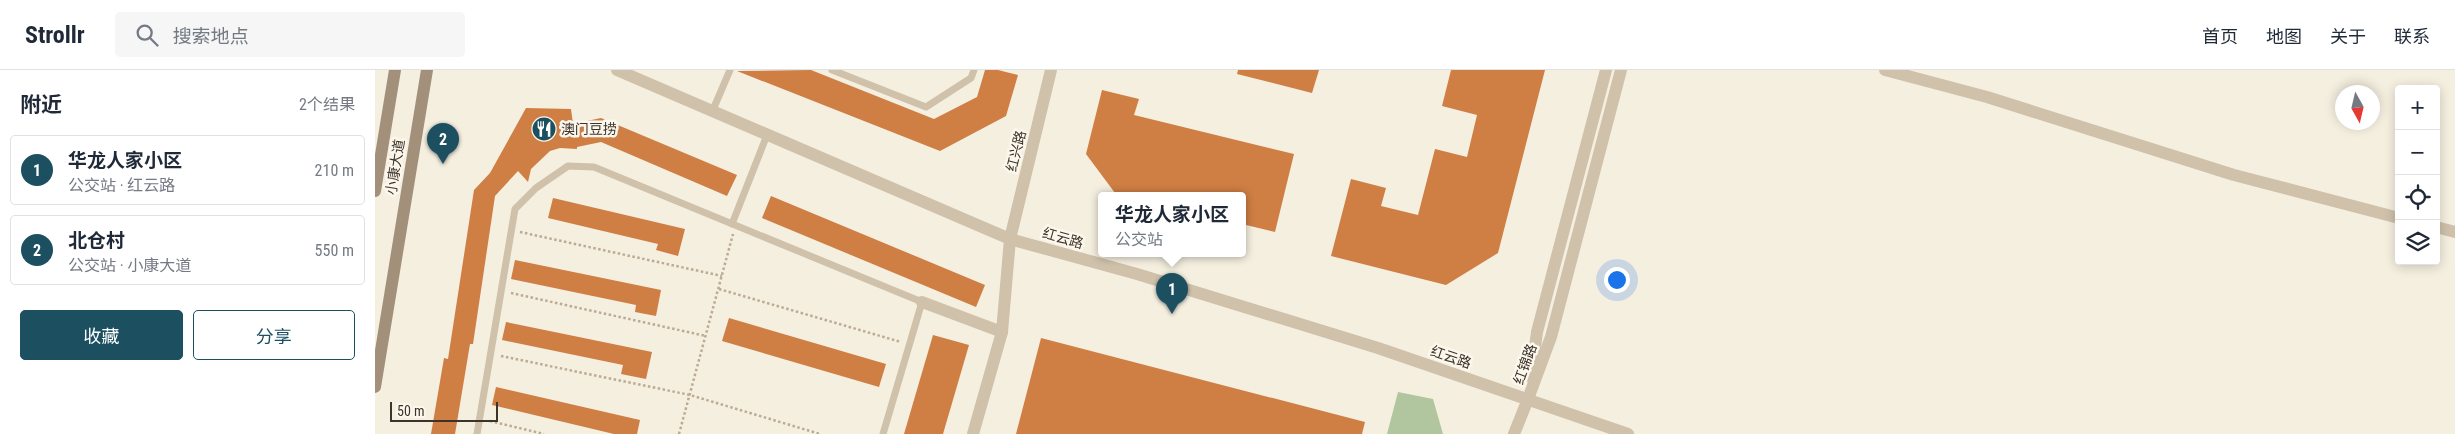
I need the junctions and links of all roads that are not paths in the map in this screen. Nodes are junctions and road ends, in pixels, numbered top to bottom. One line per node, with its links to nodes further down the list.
1 (395, 70): 13 (main road, 小康大道)
2 (427, 70): 21 (main road, 小康大道)
3 (617, 70): 11 (street, 红云路)
4 (730, 70): 11 (lane)
5 (832, 70): 6 (lane)
6 (974, 70)
7 (1051, 70): 18 (street, 红兴路)
8 (1605, 70): 22 (street, 红锦路)
9 (1621, 70): 22 (street, 红锦路)
10 (1885, 70): 14 (street)
11 (713, 112): 12 (street, 红云路)
12 (767, 136): 15 (lane); 18 (street, 红云路)
13 (375, 191)
14 (2395, 217)
15 (734, 225): 19 (lane); 23 (lane)
16 (2440, 228): 17 (street)
17 (2455, 232)
18 (1010, 239): 20 (street, 红兴路); 22 (street, 红云路)
19 (922, 302): 20 (street); 24 (lane)
20 (1002, 332): 25 (street, 红兴路)
21 (375, 387)
22 (1528, 399): 26 (street); 27 (street, 红云路)
23 (477, 434)
24 (883, 434)
25 (973, 434)
26 (1514, 434)
27 (1628, 434)

